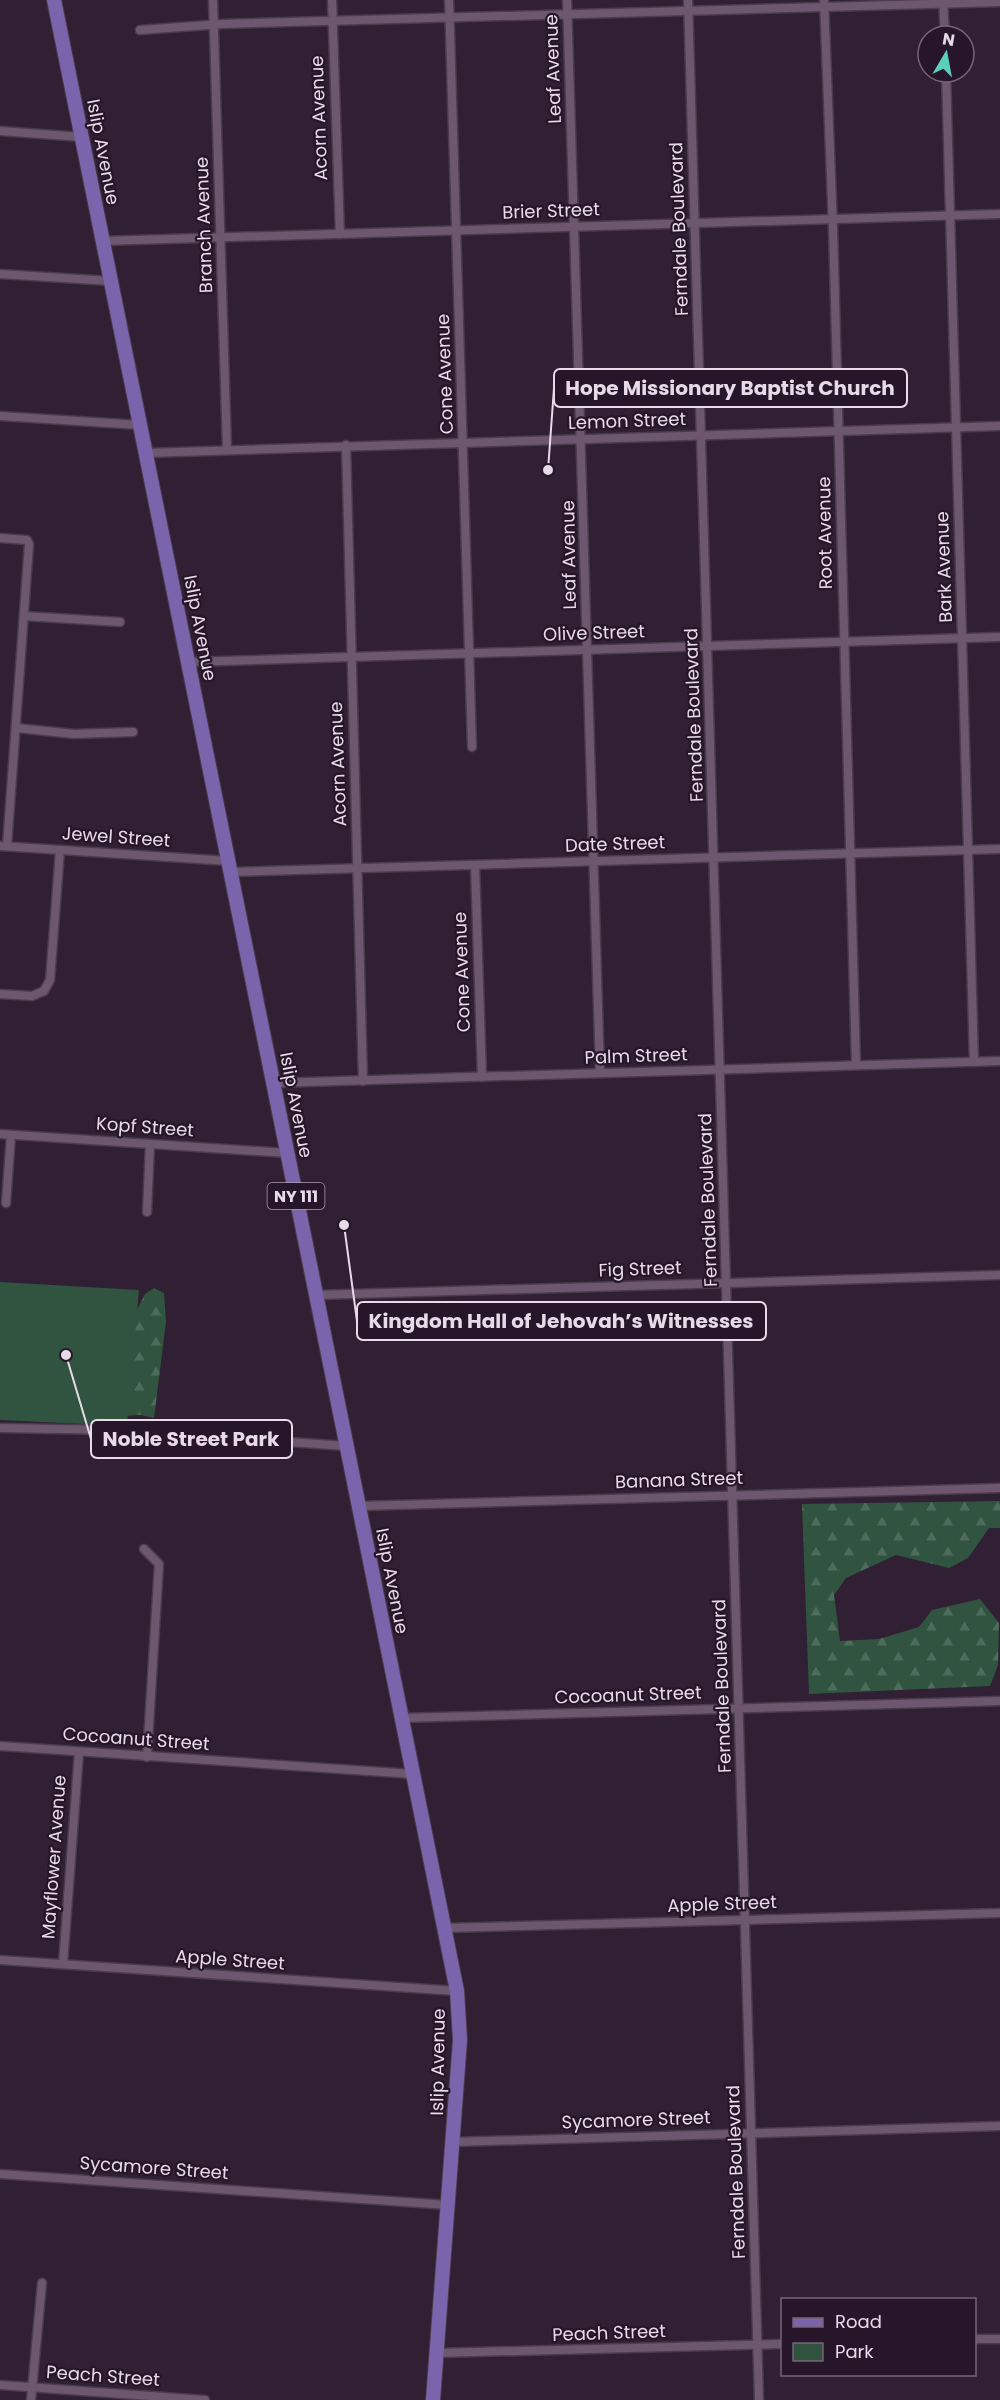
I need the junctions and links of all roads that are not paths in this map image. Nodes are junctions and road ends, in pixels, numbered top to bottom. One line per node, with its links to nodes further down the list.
1 (54, 0): 19 (main road, Islip Avenue / NY 111)
2 (213, 0): 14 (street, Branch Avenue)
3 (332, 0): 13 (street, Acorn Avenue)
4 (449, 0): 12 (street, Cone Avenue)
5 (567, 0): 11 (street, Leaf Avenue)
6 (688, 0): 10 (street, Ferndale Boulevard)
7 (944, 2): 8 (street); 9 (street); 15 (street)
8 (1000, 2)
9 (824, 3): 10 (street); 22 (street, Root Avenue)
10 (688, 11): 11 (street); 23 (street, Ferndale Boulevard)
11 (568, 13): 12 (street); 24 (street, Leaf Avenue)
12 (450, 17): 13 (street); 25 (street, Cone Avenue)
13 (332, 21): 14 (street); 26 (street, Acorn Avenue)
14 (214, 24): 16 (street); 27 (street, Branch Avenue)
15 (945, 24)
16 (140, 30)
17 (946, 84): 21 (street, Bark Avenue)
18 (0, 131): 19 (street)
19 (82, 137): 28 (main road, Islip Avenue / NY 111)
20 (1000, 214): 21 (street, Brier Street)
21 (951, 216): 22 (street, Brier Street); 34 (street, Bark Avenue)
22 (833, 219): 23 (street, Brier Street); 35 (street, Root Avenue)
23 (696, 223): 24 (street, Brier Street); 36 (street, Ferndale Boulevard)
24 (575, 227): 25 (street, Brier Street); 37 (street, Leaf Avenue)
25 (457, 230): 26 (street, Brier Street); 38 (street, Cone Avenue)
26 (340, 234): 27 (street, Brier Street)
27 (221, 237): 28 (street, Brier Street); 40 (street, Branch Avenue)
28 (102, 241): 30 (main road, Islip Avenue / NY 111)
29 (0, 274): 30 (street)
30 (111, 281): 32 (main road, Islip Avenue / NY 111)
31 (0, 416): 32 (street)
32 (140, 425): 41 (main road, Islip Avenue / NY 111)
33 (1000, 426): 34 (street, Lemon Street)
34 (956, 427): 35 (street, Lemon Street); 45 (street, Bark Avenue)
35 (839, 431): 36 (street, Lemon Street); 47 (street, Root Avenue)
36 (702, 435): 37 (street, Lemon Street); 48 (street, Ferndale Boulevard)
37 (582, 438): 38 (street, Lemon Street); 49 (street, Leaf Avenue)
38 (464, 442): 39 (street, Lemon Street); 50 (street, Cone Avenue)
39 (346, 445): 40 (street, Lemon Street); 51 (street, Acorn Avenue)
40 (227, 449): 41 (street, Lemon Street)
41 (146, 453): 52 (main road, Islip Avenue / NY 111)
42 (0, 538): 43 (street)
43 (24, 616): 44 (street); 53 (street)
44 (120, 622)
45 (962, 637): 46 (street, Olive Street); 47 (street, Olive Street); 59 (street, Bark Avenue)
46 (1000, 637)
47 (844, 642): 48 (street, Olive Street); 60 (street, Root Avenue)
48 (708, 646): 49 (street, Olive Street); 61 (street, Ferndale Boulevard)
49 (588, 649): 50 (street, Olive Street); 62 (street, Leaf Avenue)
50 (470, 653): 51 (street, Olive Street); 55 (street, Cone Avenue)
51 (352, 657): 52 (street, Olive Street); 65 (street, Acorn Avenue)
52 (188, 662): 64 (main road, Islip Avenue / NY 111)
53 (17, 728): 54 (street); 56 (street)
54 (133, 732)
55 (472, 747)
56 (4, 846): 58 (street, Jewel Street)
57 (1000, 849): 59 (street, Date Street)
58 (60, 850): 64 (street, Jewel Street); 66 (street)
59 (968, 850): 60 (street, Date Street); 68 (street, Bark Avenue)
60 (851, 853): 61 (street, Date Street); 69 (street, Root Avenue)
61 (715, 857): 62 (street, Date Street); 70 (street, Ferndale Boulevard)
62 (594, 861): 63 (street, Date Street); 71 (street, Leaf Avenue)
63 (475, 865): 65 (street, Date Street); 72 (street, Cone Avenue)
64 (230, 867): 65 (street, Date Street); 74 (main road, Islip Avenue / NY 111)
65 (358, 868): 73 (street, Acorn Avenue)
66 (0, 994)
67 (1000, 1061): 68 (street, Palm Street)
68 (974, 1062): 69 (street, Palm Street)
69 (856, 1065): 70 (street, Palm Street)
70 (720, 1070): 71 (street, Palm Street); 82 (street, Ferndale Boulevard)
71 (600, 1073): 72 (street, Palm Street)
72 (482, 1077): 73 (street, Palm Street)
73 (363, 1081): 74 (street, Palm Street)
74 (273, 1083): 78 (main road, Islip Avenue / NY 111)
75 (0, 1134): 76 (street, Kopf Street)
76 (11, 1135): 77 (street, Kopf Street); 79 (street)
77 (150, 1144): 78 (street, Kopf Street); 80 (street)
78 (287, 1153): 83 (main road, Islip Avenue / NY 111)
79 (6, 1203)
80 (147, 1212)
81 (1000, 1275): 82 (street, Fig Street)
82 (727, 1283): 83 (street, Fig Street); 87 (street, Ferndale Boulevard)
83 (317, 1295): 85 (main road, Islip Avenue / NY 111)
84 (0, 1428): 85 (street)
85 (346, 1446): 88 (main road, Islip Avenue / NY 111)
86 (1000, 1488): 87 (street, Banana Street)
87 (733, 1495): 88 (street, Banana Street); 91 (street, Ferndale Boulevard)
88 (359, 1506): 92 (main road, Islip Avenue / NY 111)
89 (144, 1549): 95 (street)
90 (1000, 1701): 91 (street, Cocoanut Street)
91 (739, 1708): 92 (street, Cocoanut Street); 98 (street, Ferndale Boulevard)
92 (401, 1718): 96 (main road, Islip Avenue / NY 111)
93 (0, 1746): 94 (street, Cocoanut Street)
94 (79, 1752): 95 (street, Cocoanut Street); 101 (street, Mayflower Avenue)
95 (147, 1757): 96 (street, Cocoanut Street)
96 (413, 1774): 99 (main road, Islip Avenue / NY 111)
97 (1000, 1913): 98 (street, Apple Street)
98 (745, 1920): 99 (street, Apple Street); 104 (street, Ferndale Boulevard)
99 (445, 1928): 102 (main road, Islip Avenue / NY 111)
100 (0, 1960): 101 (street, Apple Street)
101 (63, 1964): 102 (street, Apple Street)
102 (457, 1991): 105 (main road, Islip Avenue / NY 111)
103 (1000, 2126): 104 (street, Sycamore Street)
104 (751, 2132): 105 (street, Sycamore Street); 112 (street, Ferndale Boulevard)
105 (453, 2142): 107 (main road, Islip Avenue / NY 111)
106 (0, 2174): 107 (street, Sycamore Street)
107 (448, 2205): 113 (main road, Islip Avenue / NY 111)
108 (42, 2283): 115 (street)
109 (976, 2339): 110 (street)
110 (1000, 2339)
111 (781, 2344): 112 (street, Peach Street)
112 (757, 2345): 113 (street, Peach Street); 119 (street, Ferndale Boulevard)
113 (437, 2353): 118 (main road, Islip Avenue / NY 111)
114 (0, 2385): 115 (street, Peach Street)
115 (32, 2387): 116 (street); 117 (street, Peach Street)
116 (31, 2400)
117 (204, 2400)
118 (433, 2400)
119 (759, 2400)

